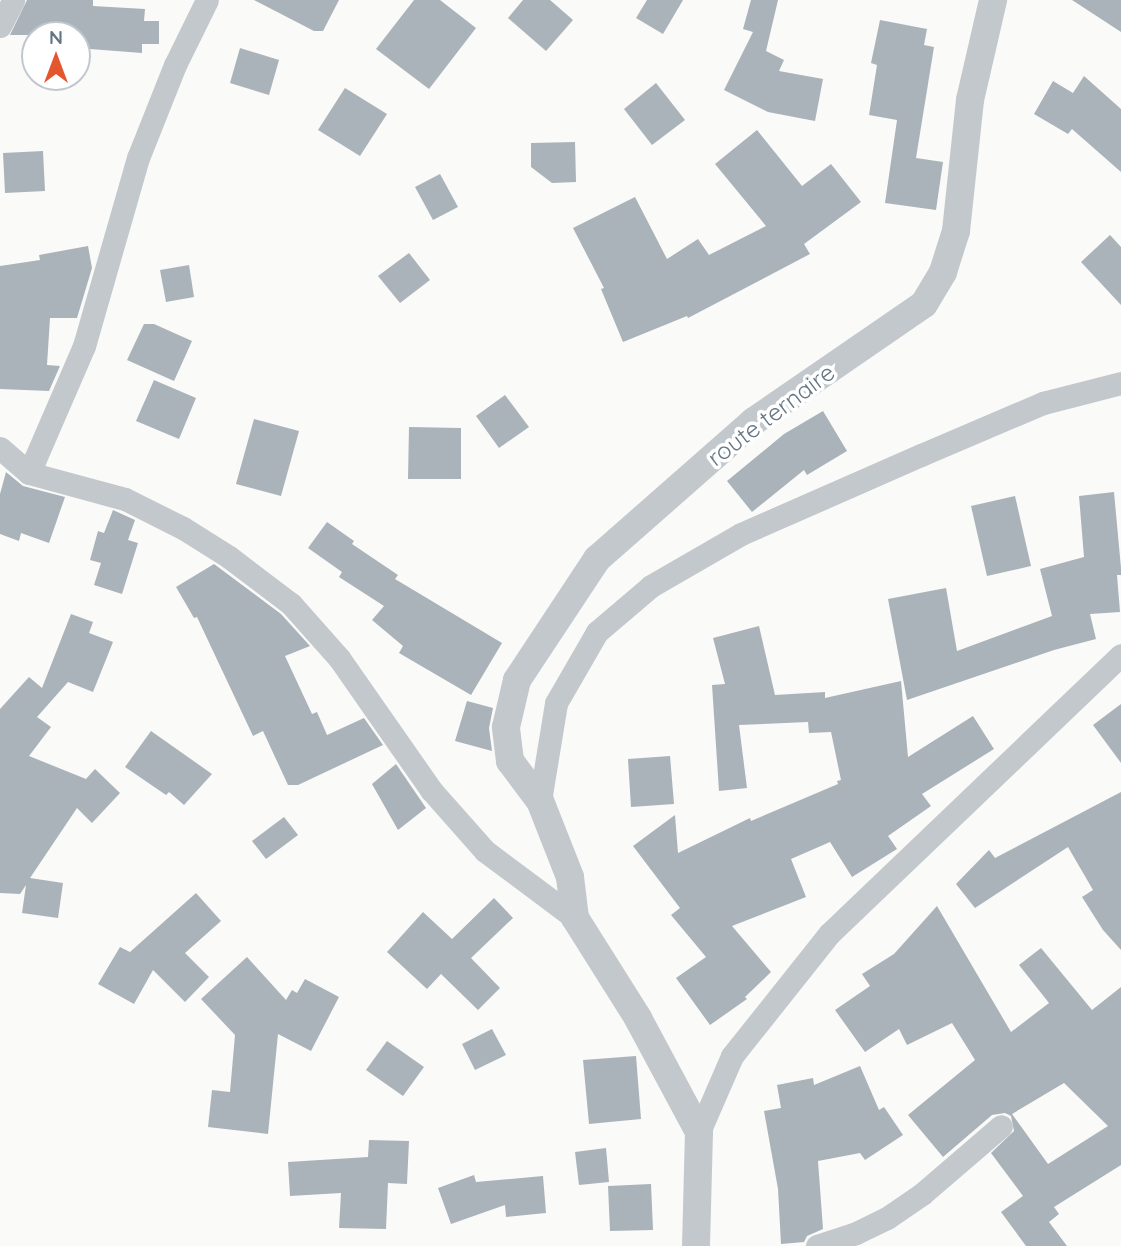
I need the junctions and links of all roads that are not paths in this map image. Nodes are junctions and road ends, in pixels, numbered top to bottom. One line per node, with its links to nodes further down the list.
1 (13, 0): 4 (street)
2 (207, 0): 7 (street)
3 (993, 0): 9 (street, route ternaire)
4 (0, 26)
5 (1121, 383): 9 (street)
6 (0, 448): 7 (street)
7 (29, 473): 10 (street)
8 (1121, 655): 12 (street)
9 (540, 802): 10 (street, route ternaire)
10 (575, 918): 12 (street)
11 (1001, 1126): 14 (street)
12 (699, 1132): 13 (street)
13 (696, 1246)
14 (817, 1246)

